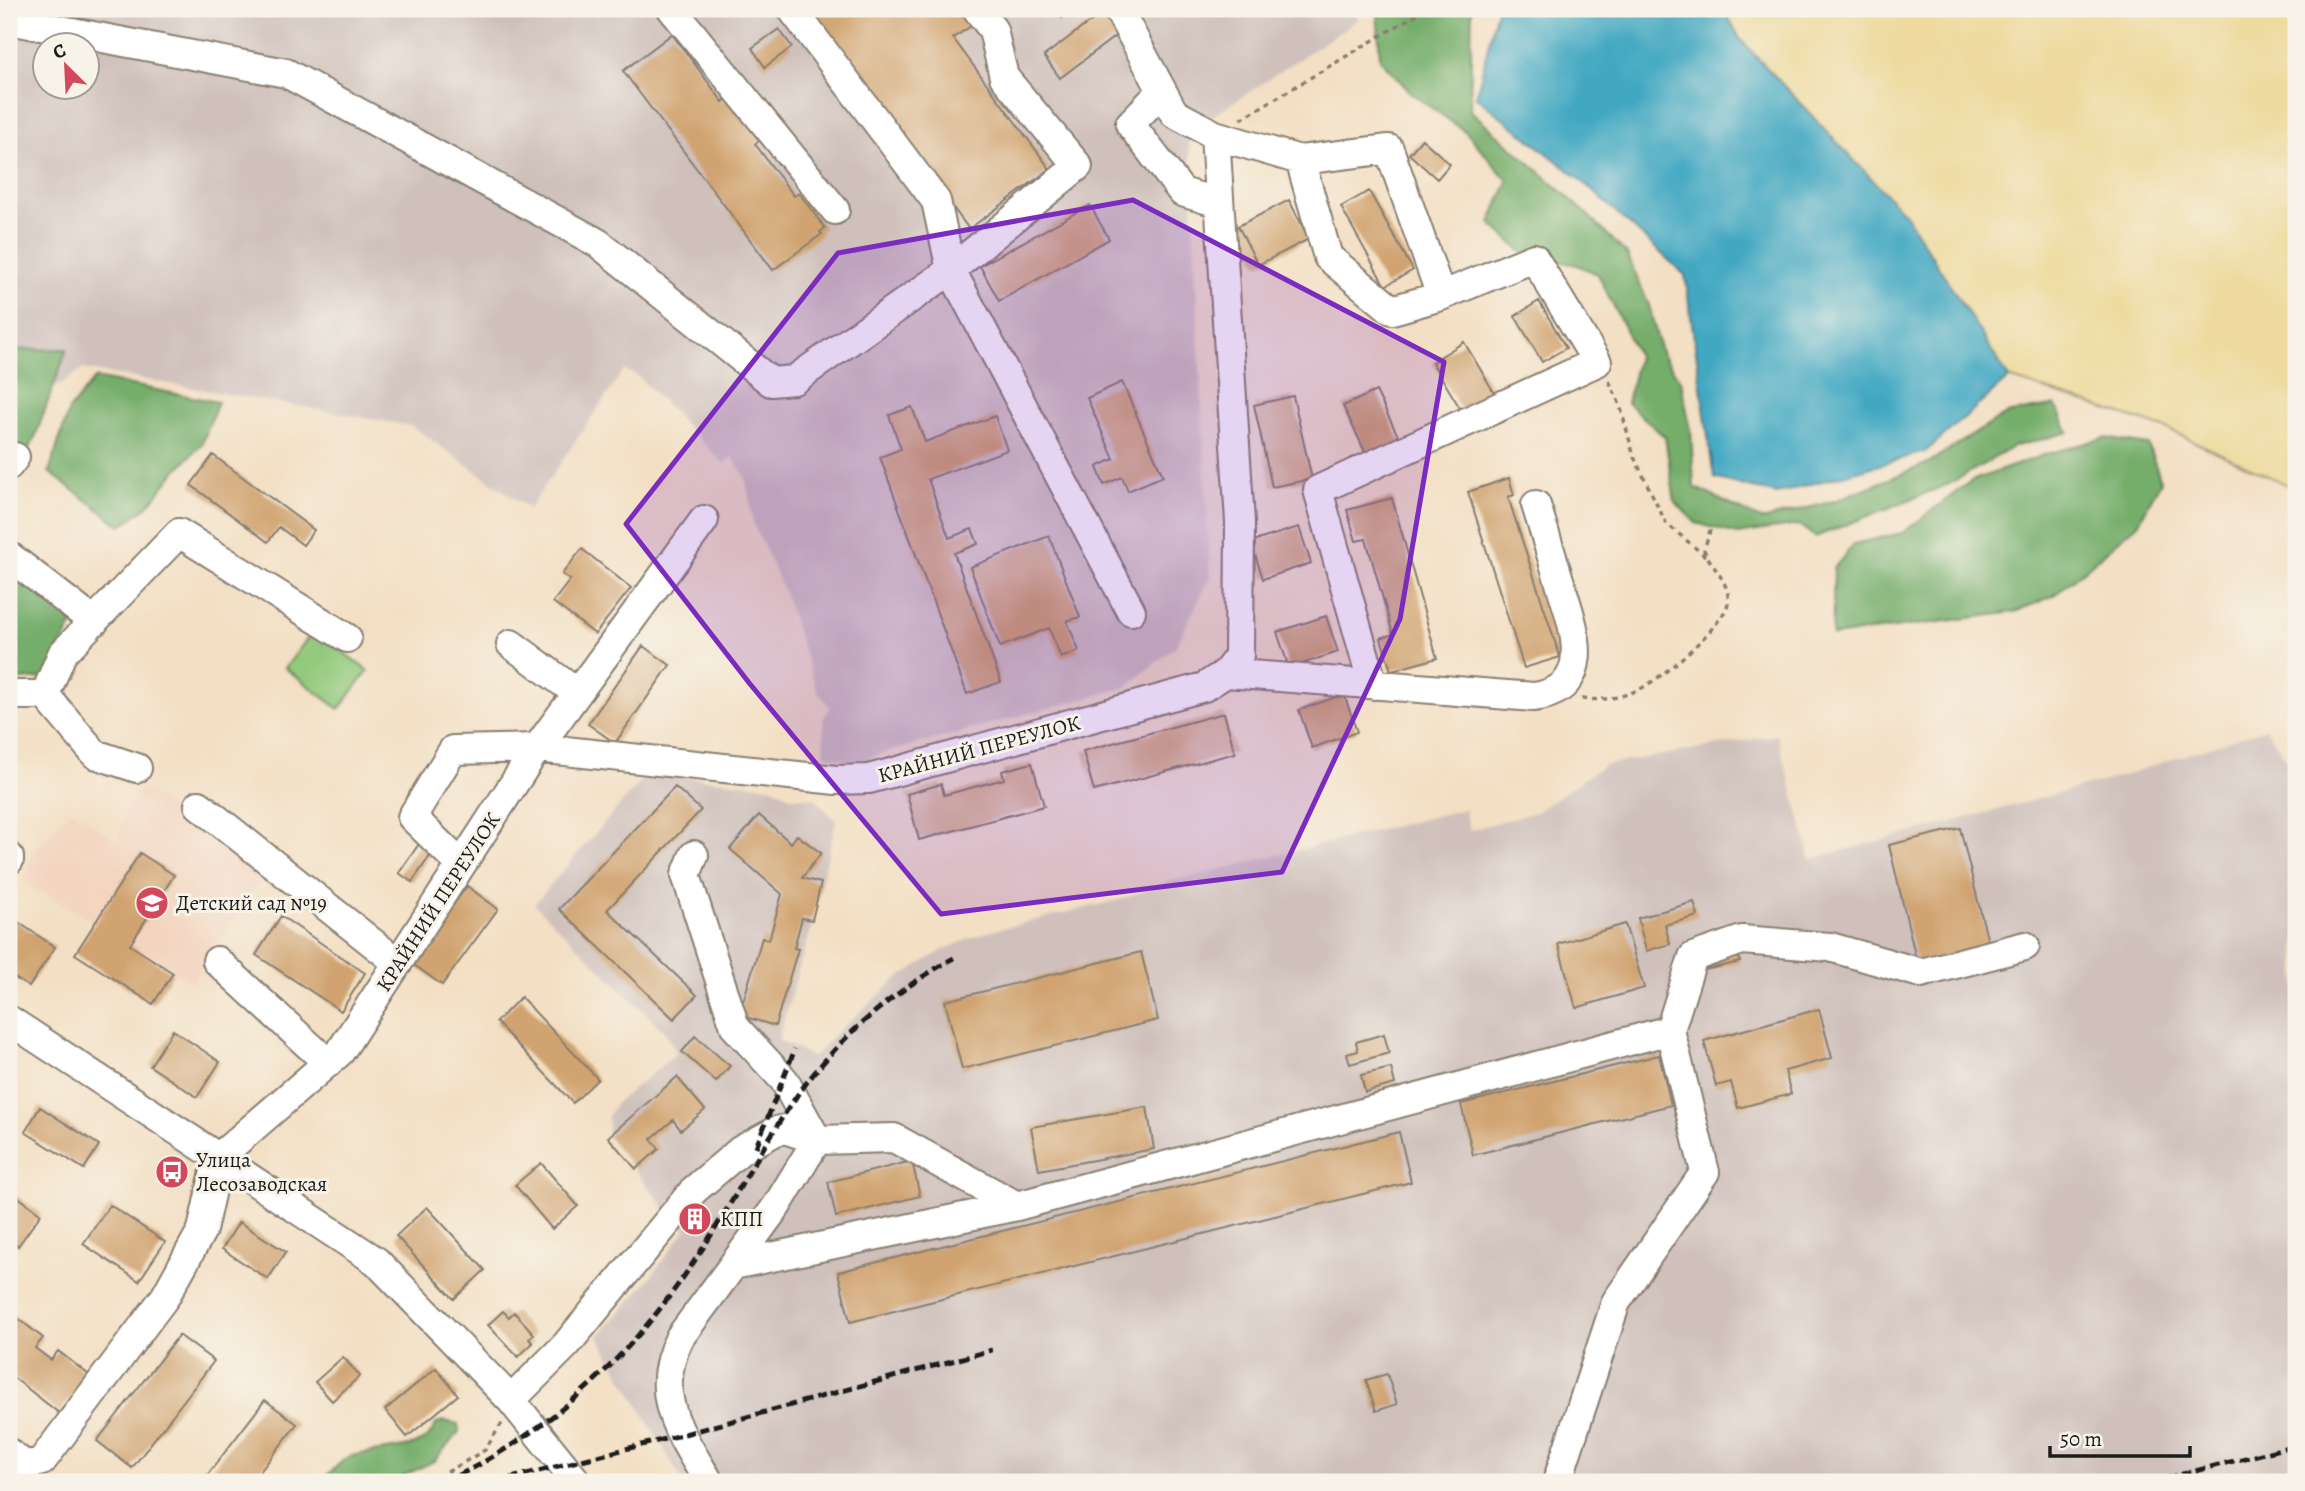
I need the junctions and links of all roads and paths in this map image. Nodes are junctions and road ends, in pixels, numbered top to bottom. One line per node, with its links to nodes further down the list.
1 (672, 9): 11 (street)
2 (792, 9): 12 (street)
3 (978, 9): 12 (street)
4 (1118, 9): 7 (street)
5 (1417, 9): 8 (path)
6 (9, 20): 12 (street)
7 (1161, 92): 8 (street); 10 (street)
8 (1215, 135): 9 (street); 10 (street)
9 (1300, 160): 13 (street); 13 (street)
10 (1219, 203): 24 (street)
11 (835, 210)
12 (951, 270): 20 (street)
13 (1441, 296): 14 (street)
14 (1597, 362): 19 (path); 25 (street)
15 (1536, 505): 29 (street)
16 (704, 520): 26 (street)
17 (1711, 527): 19 (path)
18 (9, 556): 21 (street)
19 (1707, 558): 29 (path)
20 (1131, 611)
21 (94, 622): 22 (street); 28 (street)
22 (347, 638)
23 (511, 644): 26 (street)
24 (1226, 673): 25 (street); 30 (street, КРАЙНИЙ ПЕРЕУЛОК)
25 (1373, 685): 29 (street)
26 (578, 693): 30 (street)
27 (9, 695): 28 (street)
28 (45, 695): 31 (street)
29 (1553, 695)
30 (537, 748): 34 (street, КРАЙНИЙ ПЕРЕУЛОК); 34 (street)
31 (136, 768)
32 (199, 805): 37 (street)
33 (694, 855): 41 (street)
34 (461, 866): 37 (street, КРАЙНИЙ ПЕРЕУЛОК)
35 (2025, 946): 39 (street)
36 (217, 961): 40 (street)
37 (398, 963): 40 (street, КРАЙНИЙ ПЕРЕУЛОК)
38 (9, 1020): 42 (street)
39 (1670, 1030): 43 (street); 50 (street)
40 (328, 1063): 42 (street, КРАЙНИЙ ПЕРЕУЛОК)
41 (817, 1140): 43 (street); 44 (street); 45 (street)
42 (218, 1158): 45 (street); 46 (street)
43 (1017, 1206): 44 (street)
44 (733, 1265): 49 (street)
45 (508, 1410): 47 (path); 48 (street)
46 (9, 1453)
47 (430, 1482)
48 (578, 1482)
49 (709, 1482)
50 (1557, 1482)

